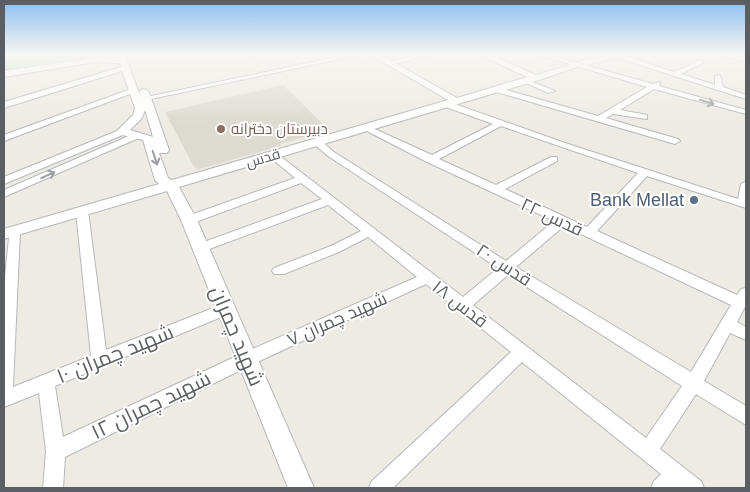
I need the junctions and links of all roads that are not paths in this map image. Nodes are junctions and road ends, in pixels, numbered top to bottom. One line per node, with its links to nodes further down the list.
1 (76, 78): 19 (street)
2 (129, 78): 14 (street)
3 (134, 78): 17 (street, شهید چمران)
4 (244, 78): 17 (street)
5 (412, 78): 18 (street)
6 (632, 78): 11 (street)
7 (671, 78): 11 (street)
8 (687, 78): 12 (street)
9 (718, 78): 12 (street)
10 (531, 79): 13 (street, قدس); 15 (street)
11 (653, 85): 20 (street); 21 (street, one-way to 21)
12 (719, 88): 16 (street)
13 (496, 90): 18 (street, قدس); 23 (street)
14 (134, 91): 26 (street); 28 (street)
15 (551, 91)
16 (746, 97)
17 (146, 98): 38 (street, شهید چمران)
18 (451, 103): 24 (street); 25 (street, قدس)
19 (4, 105)
20 (612, 111): 22 (street); 23 (street)
21 (746, 112)
22 (644, 117)
23 (599, 119): 29 (street)
24 (501, 123): 33 (street); 34 (street)
25 (365, 128): 30 (street, قدس); 33 (street, قدس ۲۲)
26 (122, 132): 27 (street); 36 (street)
27 (138, 136): 38 (street, شهید چمران, one-way to 38); 40 (street, one-way to 27)
28 (4, 138)
29 (675, 141)
30 (317, 142): 31 (street, قدس); 50 (street, قدس ۲۰)
31 (273, 155): 35 (street, قدس ۱۸); 38 (street, قدس)
32 (554, 159): 39 (street)
33 (430, 160): 39 (street, قدس ۲۲)
34 (645, 172): 42 (street); 48 (street)
35 (302, 179): 41 (street, قدس ۱۸); 44 (street)
36 (4, 181)
37 (746, 184): 42 (street)
38 (171, 185): 43 (street, قدس); 44 (street, شهید چمران)
39 (494, 190): 45 (street, قدس ۲۲)
40 (4, 194)
41 (328, 201): 46 (street, قدس ۱۸); 49 (street)
42 (744, 205)
43 (82, 211): 47 (street, قدس); 59 (street)
44 (189, 220): 49 (street, شهید چمران)
45 (562, 222): 48 (street, قدس ۲۲); 50 (street)
46 (368, 232): 51 (street); 52 (street, قدس ۱۸)
47 (9, 233): 63 (street)
48 (588, 233): 53 (street, قدس ۲۲)
49 (200, 248): 55 (street, شهید چمران)
50 (507, 268): 54 (street); 62 (street, قدس ۲۰)
51 (279, 271)
52 (427, 278): 54 (street, قدس ۱۸); 60 (street, شهید چمران ۷)
53 (743, 298): 56 (street)
54 (462, 306): 58 (street, قدس ۱۸)
55 (226, 308): 59 (street, شهید چمران ۱۰); 60 (street, شهید چمران)
56 (728, 324): 57 (street); 62 (street)
57 (746, 334)
58 (522, 352): 66 (street, قدس ۱۸); 70 (street)
59 (99, 359): 61 (street, شهید چمران ۱۰)
60 (247, 359): 65 (street, شهید چمران ۱۲); 69 (street, شهید چمران)
61 (46, 382): 63 (street, شهید چمران ۱۰); 65 (street)
62 (693, 384): 64 (street, قدس ۲۰); 66 (street)
63 (4, 399)
64 (746, 416)
65 (56, 451): 68 (street)
66 (648, 451): 67 (street, قدس ۱۸)
67 (676, 473): 71 (street); 72 (street, قدس ۱۸)
68 (53, 488)
69 (301, 488)
70 (380, 488)
71 (660, 488)
72 (694, 488)

